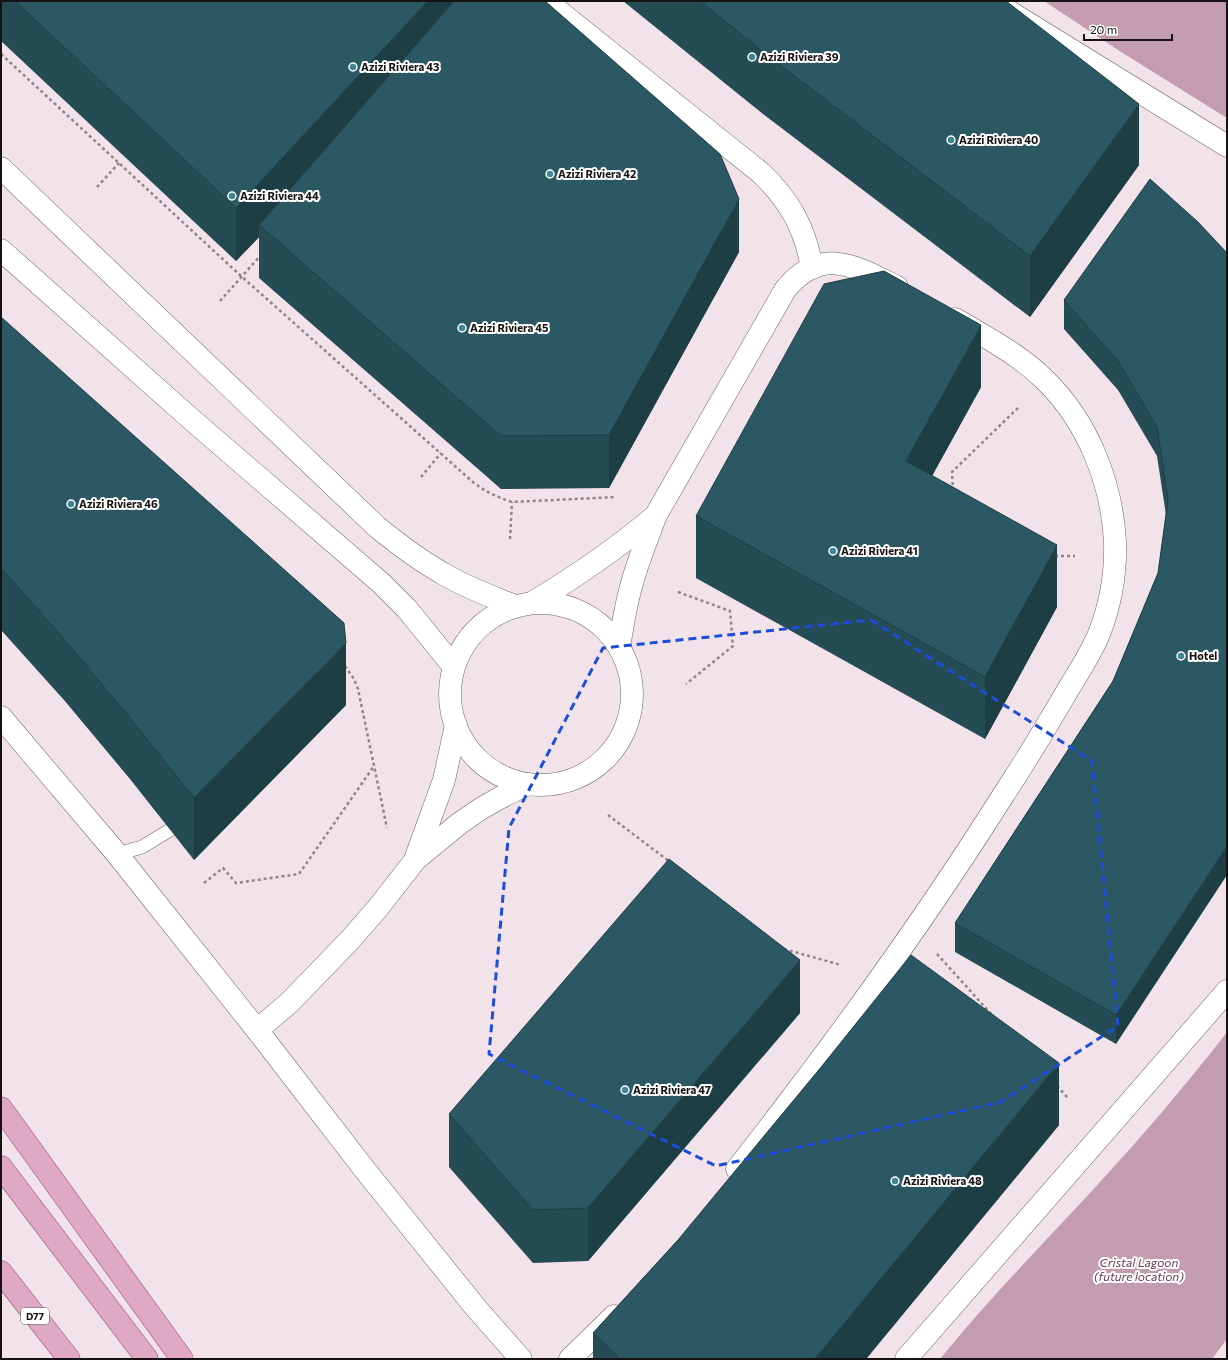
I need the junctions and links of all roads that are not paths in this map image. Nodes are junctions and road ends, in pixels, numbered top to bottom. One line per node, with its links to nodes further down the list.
1 (546, 1): 6 (street)
2 (992, 1): 3 (street)
3 (1227, 146)
4 (1, 168): 10 (street)
5 (1, 250): 12 (street)
6 (812, 268): 7 (street); 9 (street)
7 (915, 296)
8 (939, 310): 23 (street)
9 (656, 515): 10 (street); 11 (street)
10 (524, 604): 11 (street); 12 (street)
11 (619, 647): 15 (street)
12 (454, 667): 14 (street)
13 (1, 717): 17 (street)
14 (456, 725): 15 (street); 18 (street)
15 (528, 784): 18 (street)
16 (170, 830): 17 (lane)
17 (117, 854): 20 (street)
18 (416, 859): 20 (street)
19 (1227, 991): 31 (street)
20 (257, 1030): 29 (street)
21 (3, 1111): 28 (main road)
22 (1, 1167): 27 (main road)
23 (723, 1187)
24 (1, 1272): 26 (main road, D77)
25 (628, 1301): 30 (street)
26 (69, 1359)
27 (147, 1359)
28 (182, 1359)
29 (521, 1359)
30 (570, 1359)
31 (906, 1359)

